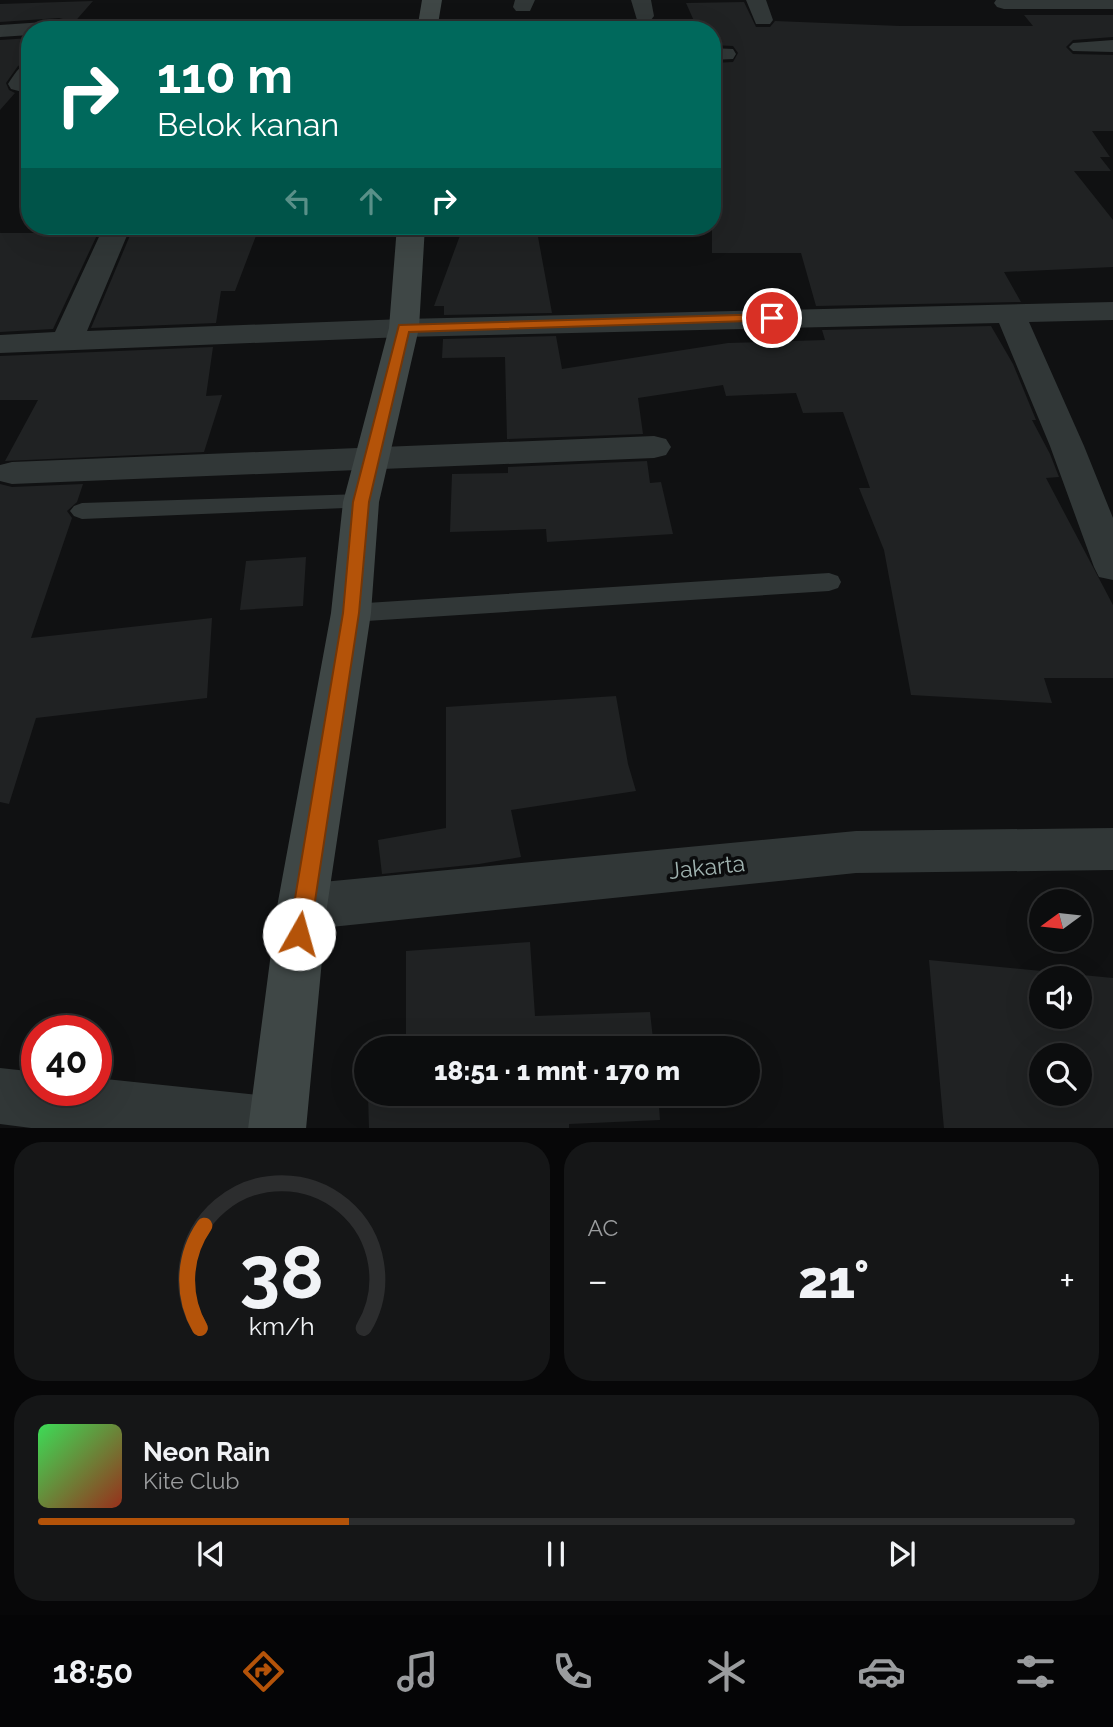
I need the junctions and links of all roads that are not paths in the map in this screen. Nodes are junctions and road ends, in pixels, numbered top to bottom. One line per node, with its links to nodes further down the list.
1 (432, 0): 8 (street)
2 (756, 0): 6 (street)
3 (1004, 2): 4 (street)
4 (1113, 3)
5 (71, 9): 7 (street)
6 (763, 20)
7 (63, 21)
8 (428, 21)
9 (21, 30): 10 (street)
10 (0, 31)
11 (1080, 47): 12 (street)
12 (1113, 47)
13 (21, 78): 14 (street)
14 (0, 80)
15 (113, 235): 20 (street)
16 (410, 235): 19 (street)
17 (1113, 311): 18 (street)
18 (1010, 313): 19 (street); 27 (street)
19 (404, 328): 20 (street); 23 (street)
20 (67, 341): 21 (street)
21 (0, 344)
22 (654, 447): 23 (street)
23 (371, 460): 24 (street); 25 (street)
24 (12, 473)
25 (361, 502): 26 (lane); 29 (street)
26 (82, 511)
27 (1113, 567)
28 (829, 582): 29 (lane)
29 (351, 613): 31 (street)
30 (1113, 849): 31 (street, Jakarta)
31 (302, 907): 33 (street)
32 (0, 1096): 33 (street)
33 (277, 1127)

